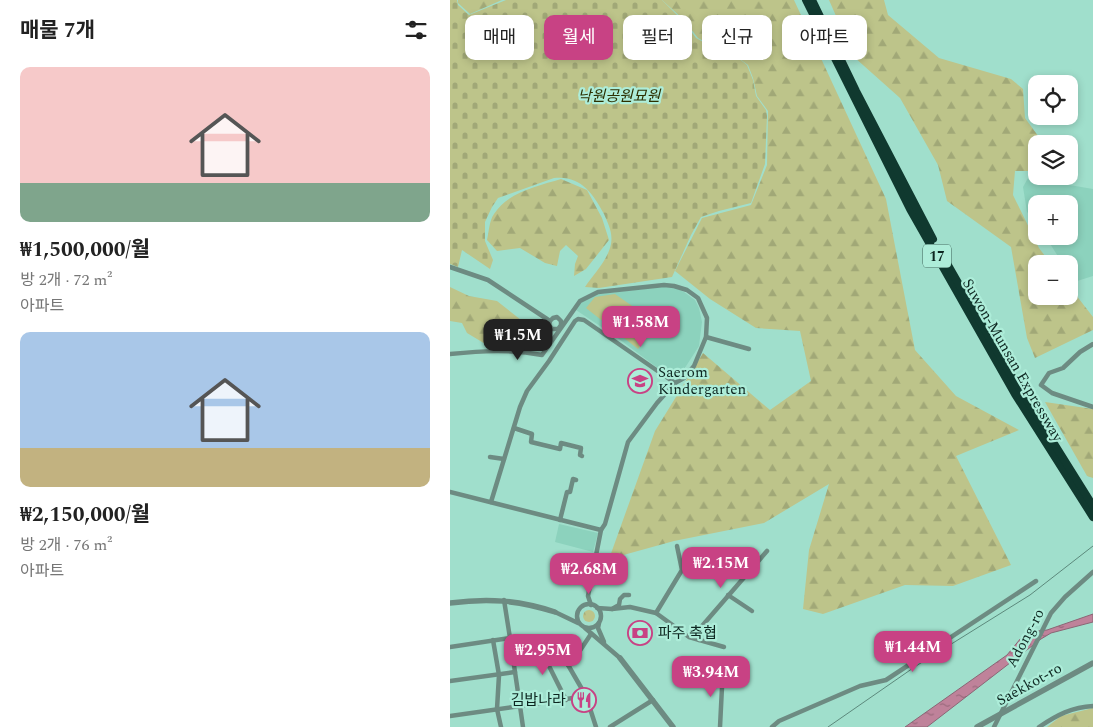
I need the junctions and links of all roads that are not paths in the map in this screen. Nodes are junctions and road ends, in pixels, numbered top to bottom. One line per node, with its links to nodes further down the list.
1 (806, 0): 21 (highway, Suwon-Munsan Expressway / 17)
2 (812, 0): 21 (highway, Suwon-Munsan Expressway / 17)
3 (450, 267): 4 (street)
4 (550, 321): 5 (street); 5 (street)
5 (560, 327): 6 (street); 10 (street)
6 (706, 337): 8 (street); 12 (street)
7 (1093, 344): 13 (street)
8 (748, 349)
9 (450, 354): 10 (street)
10 (542, 355): 11 (street)
11 (549, 362): 12 (street); 14 (street)
12 (675, 383): 24 (street)
13 (1093, 407)
14 (514, 428): 15 (street); 17 (street)
15 (582, 456)
16 (490, 457): 17 (street)
17 (504, 459): 20 (street)
18 (576, 480): 23 (street)
19 (450, 492): 20 (street)
20 (491, 502): 23 (street)
21 (1088, 503): 22 (highway, Suwon-Munsan Expressway / 17)
22 (1093, 517)
23 (560, 520): 24 (street)
24 (601, 530): 31 (street)
25 (677, 546): 40 (street)
26 (767, 550): 30 (street)
27 (1093, 572): 66 (street, Adong-ro)
28 (1036, 581): 74 (street)
29 (630, 595): 37 (street)
30 (728, 595): 38 (street); 48 (street)
31 (588, 596): 34 (street); 35 (street)
32 (504, 600): 33 (street); 39 (street); 46 (street)
33 (450, 603)
34 (591, 604): 35 (street); 36 (street)
35 (585, 605): 41 (street)
36 (597, 608): 37 (street); 43 (street)
37 (612, 609): 40 (street)
38 (752, 611)
39 (555, 612): 42 (street)
40 (656, 613): 48 (street)
41 (577, 614): 42 (street); 44 (street)
42 (567, 617): 44 (street)
43 (600, 620): 44 (street); 49 (street)
44 (583, 626): 45 (street)
45 (591, 634): 49 (street); 55 (street)
46 (510, 638): 47 (street); 51 (street); 57 (street)
47 (494, 640): 50 (street); 58 (street)
48 (698, 640): 52 (street)
49 (604, 643): 53 (street)
50 (450, 647)
51 (545, 647): 55 (street); 61 (street)
52 (724, 648)
53 (620, 658): 62 (street)
54 (1093, 663): 66 (street, Saekkot-ro)
55 (568, 665): 60 (street)
56 (720, 669): 73 (street)
57 (515, 672): 58 (street); 63 (street)
58 (499, 675): 59 (street); 65 (street)
59 (450, 682)
60 (586, 696): 61 (street); 70 (street)
61 (566, 700): 63 (street)
62 (653, 700): 71 (street); 72 (street)
63 (520, 706): 65 (street); 69 (street)
64 (1093, 706): 77 (street)
65 (497, 709): 67 (street); 68 (street)
66 (1001, 714): 75 (street, Saekkot-ro); 76 (street, Adong-ro)
67 (450, 715)
68 (501, 727)
69 (523, 727)
70 (596, 727)
71 (610, 727)
72 (673, 727)
73 (720, 727)
74 (772, 727)
75 (977, 727)
76 (994, 727)
77 (1040, 727)

